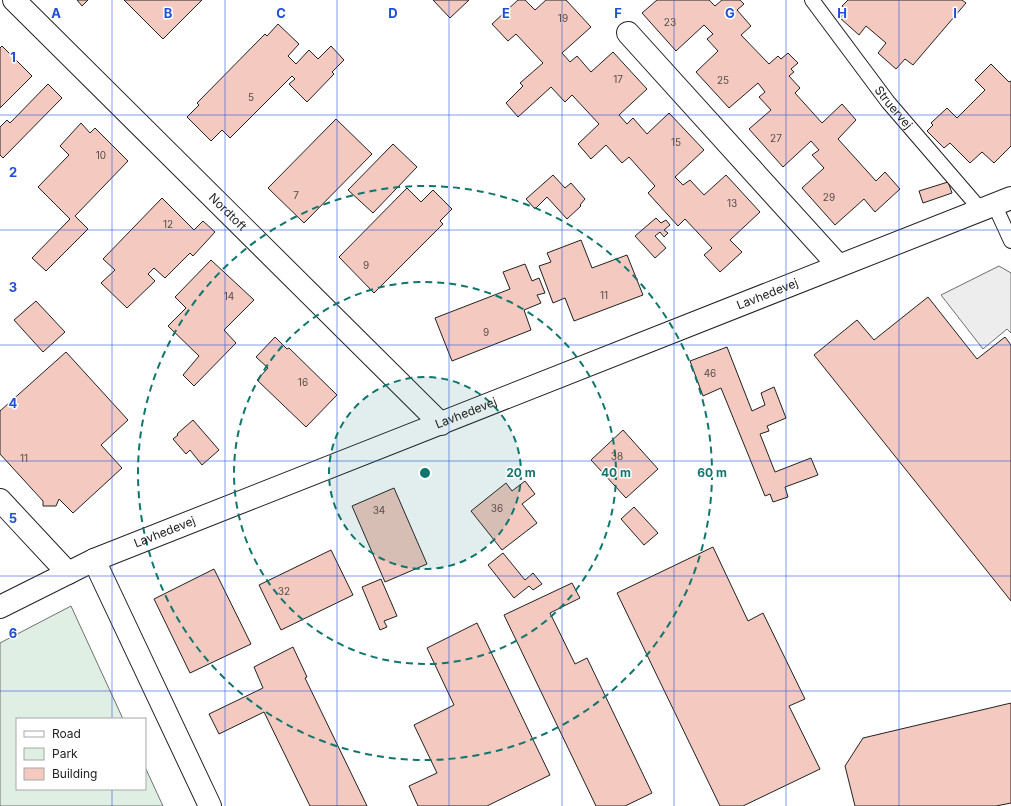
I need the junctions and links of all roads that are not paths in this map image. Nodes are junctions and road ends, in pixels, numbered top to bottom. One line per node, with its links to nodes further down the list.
1 (14, 0): 7 (street, Nordtoft)
2 (812, 0): 4 (lane, Struervej)
3 (628, 33): 6 (street)
4 (995, 204): 5 (lane); 6 (street, Lavhedevej)
5 (1011, 241)
6 (838, 265): 7 (street, Lavhedevej)
7 (441, 424): 9 (street, Lavhedevej)
8 (0, 500): 10 (street)
9 (94, 560): 10 (street, Lavhedevej); 12 (street)
10 (68, 573): 11 (street, Lavhedevej)
11 (0, 607)
12 (210, 806)

